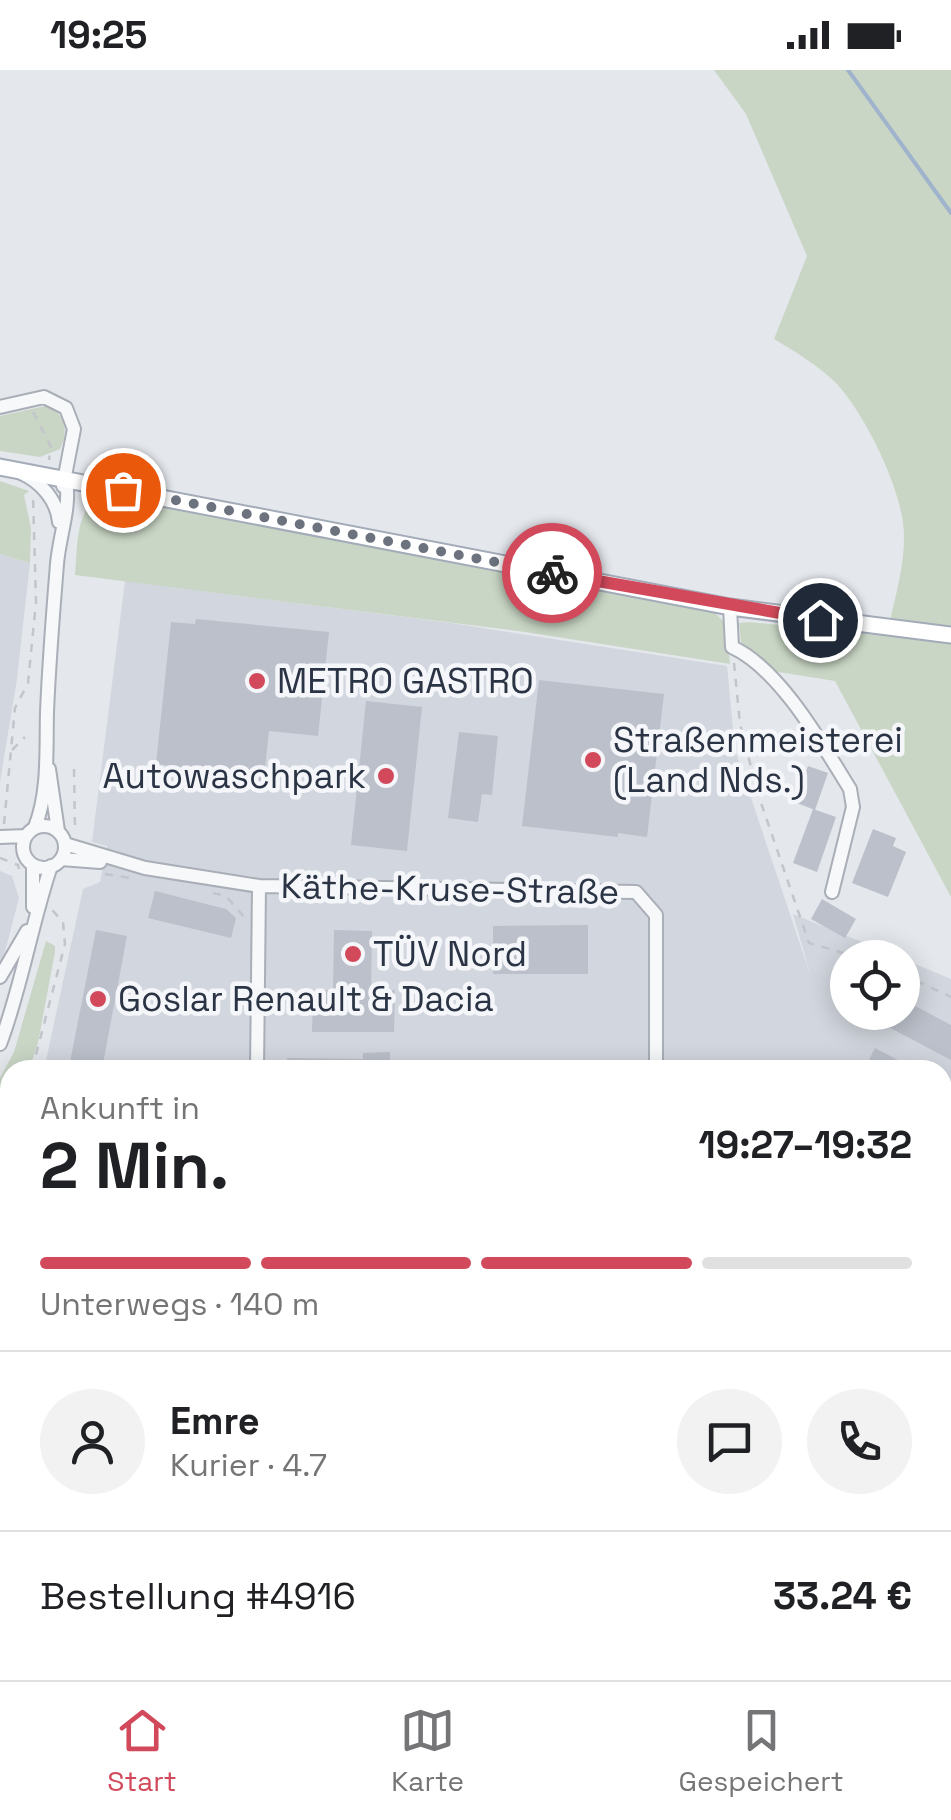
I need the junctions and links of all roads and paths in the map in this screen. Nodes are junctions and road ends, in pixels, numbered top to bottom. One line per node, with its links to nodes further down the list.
1 (28, 402): 2 (street); 4 (street); 5 (path)
2 (0, 406)
3 (7, 468): 5 (main road)
4 (66, 480): 5 (main road); 6 (street); 7 (street); 8 (main road)
5 (45, 482): 6 (street); 12 (path)
6 (58, 512): 7 (street)
7 (59, 535): 13 (street)
8 (730, 607): 9 (main road); 10 (street)
9 (951, 634)
10 (732, 647): 27 (street); 30 (path)
11 (26, 737): 12 (path)
12 (11, 751): 17 (path)
13 (46, 756): 15 (street); 16 (street)
14 (74, 769): 18 (path)
15 (28, 838): 16 (street); 17 (street); 21 (street)
16 (62, 838): 18 (street); 20 (street)
17 (1, 839)
18 (90, 853): 22 (street)
19 (0, 858): 24 (path)
20 (56, 863): 21 (street); 22 (street); 28 (street)
21 (33, 865): 28 (street)
22 (109, 868): 23 (path); 25 (street, Käthe-Kruse-Straße)
23 (144, 880)
24 (24, 883)
25 (259, 886): 29 (street); 37 (street, Käthe-Kruse-Straße)
26 (203, 890): 29 (path)
27 (832, 892)
28 (34, 920): 31 (street); 34 (street); 35 (path)
29 (258, 925): 36 (street)
30 (830, 949)
31 (0, 978)
32 (920, 982): 33 (path)
33 (951, 997)
34 (0, 1044)
35 (35, 1060)
36 (256, 1060)
37 (656, 1060)

